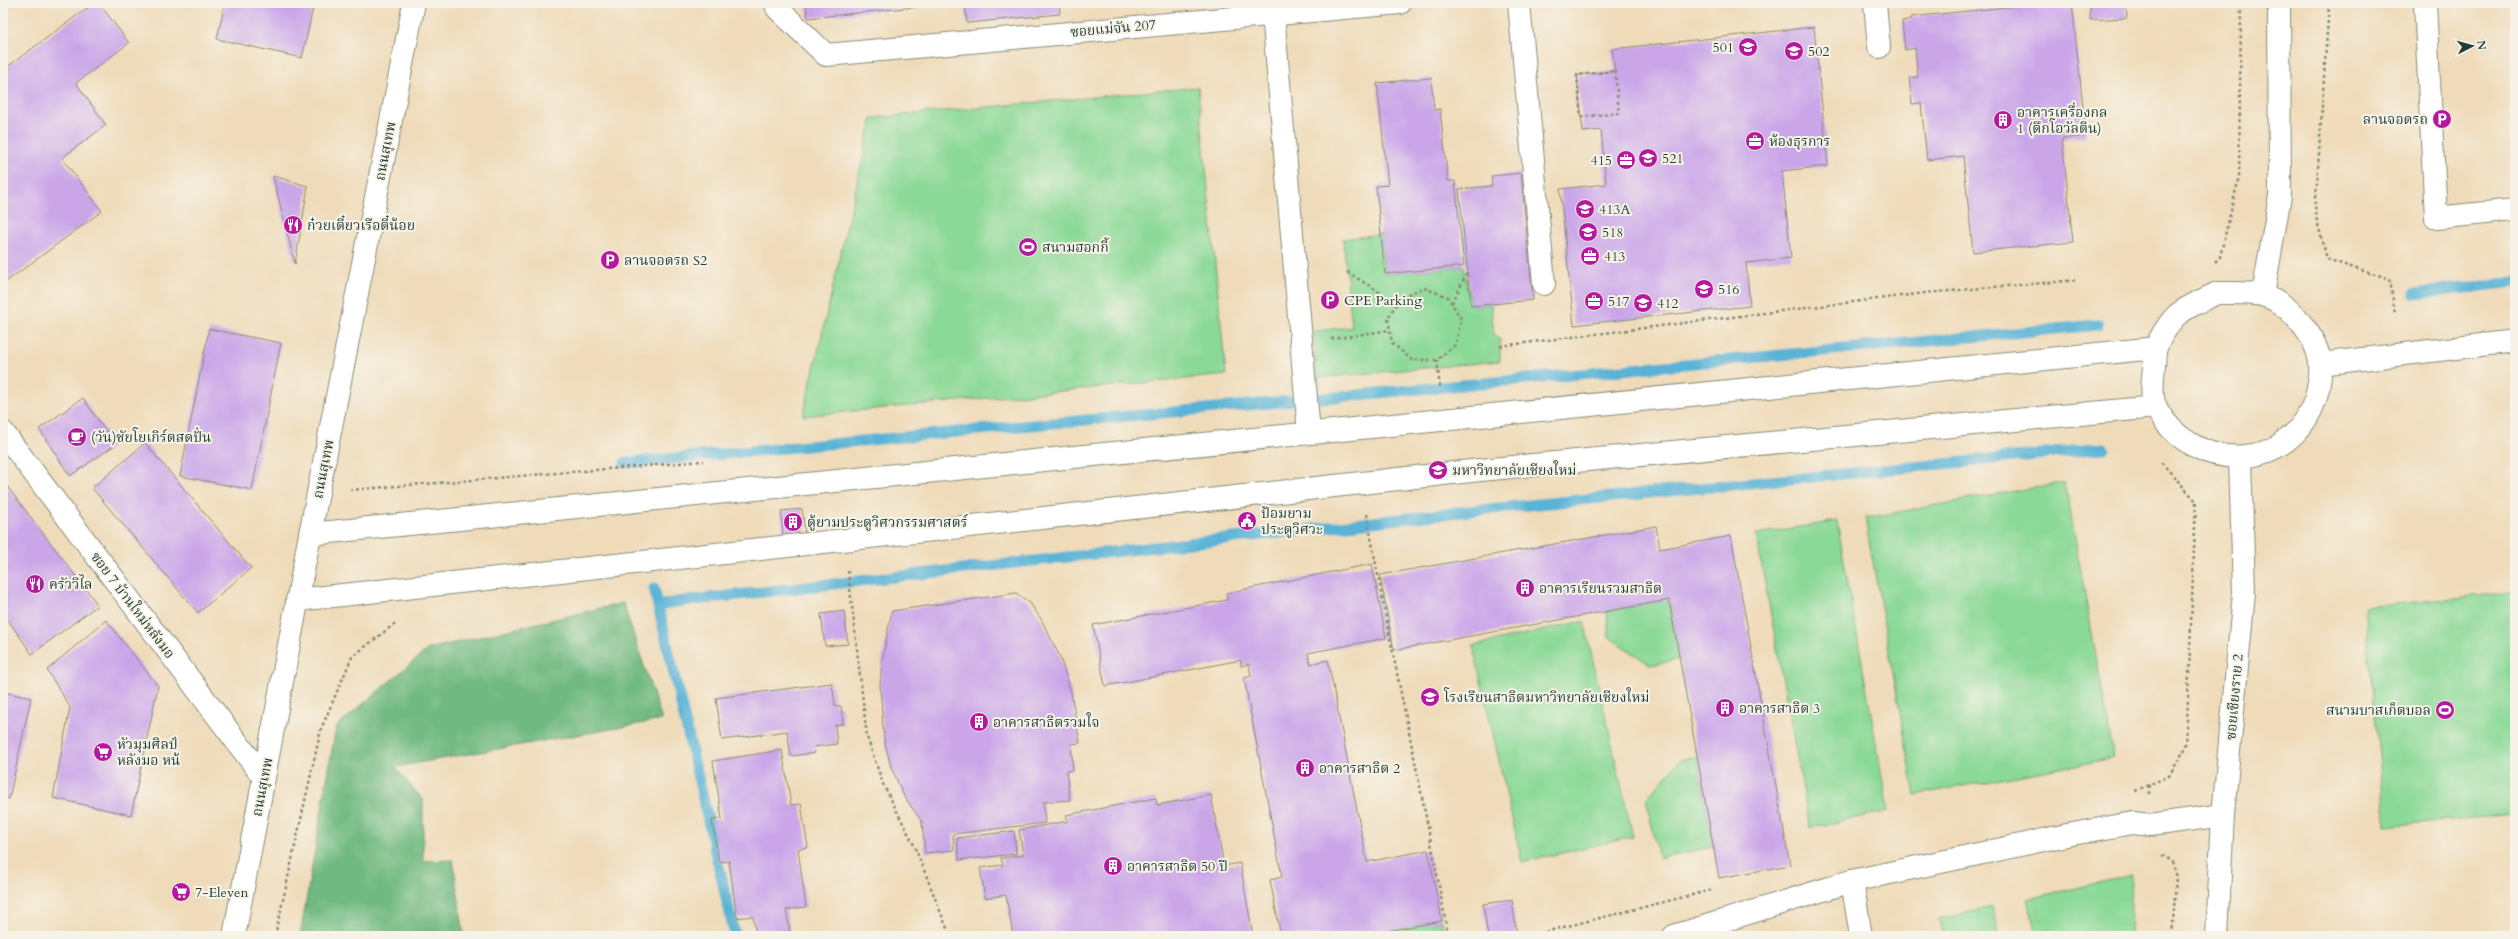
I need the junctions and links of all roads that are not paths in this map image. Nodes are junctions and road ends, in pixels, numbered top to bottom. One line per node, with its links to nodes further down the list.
1 (414, 3): 21 (street, ถนนสุเทพ)
2 (776, 3): 9 (street, ซอยแม่จัน 207)
3 (1400, 3): 8 (street, ซอยแม่จัน 207)
4 (1519, 3): 12 (street)
5 (1875, 3): 10 (street)
6 (2279, 3): 13 (street)
7 (2425, 3): 11 (street)
8 (1317, 6): 9 (street, ซอยแม่จัน 207)
9 (1273, 13): 19 (street)
10 (1879, 47)
11 (2515, 210)
12 (1544, 284)
13 (2263, 295): 15 (street); 16 (street)
14 (2515, 341): 16 (street)
15 (2156, 348): 17 (street); 19 (street)
16 (2320, 364): 20 (street)
17 (2156, 407): 20 (street); 22 (street)
18 (3, 432): 23 (street, ซอย 7 บ้านใหม่หลังมอ)
19 (1309, 433): 21 (street)
20 (2240, 458): 24 (street, ซอยเชียงราย 2)
21 (310, 534): 22 (street, ถนนสุเทพ)
22 (297, 600): 23 (street, ถนนสุเทพ)
23 (264, 778): 26 (street, ถนนสุเทพ)
24 (2223, 816): 25 (street); 29 (street, ซอยเชียงราย 2)
25 (1852, 881): 27 (street); 28 (street)
26 (234, 936)
27 (1674, 936)
28 (1860, 936)
29 (2217, 936)

